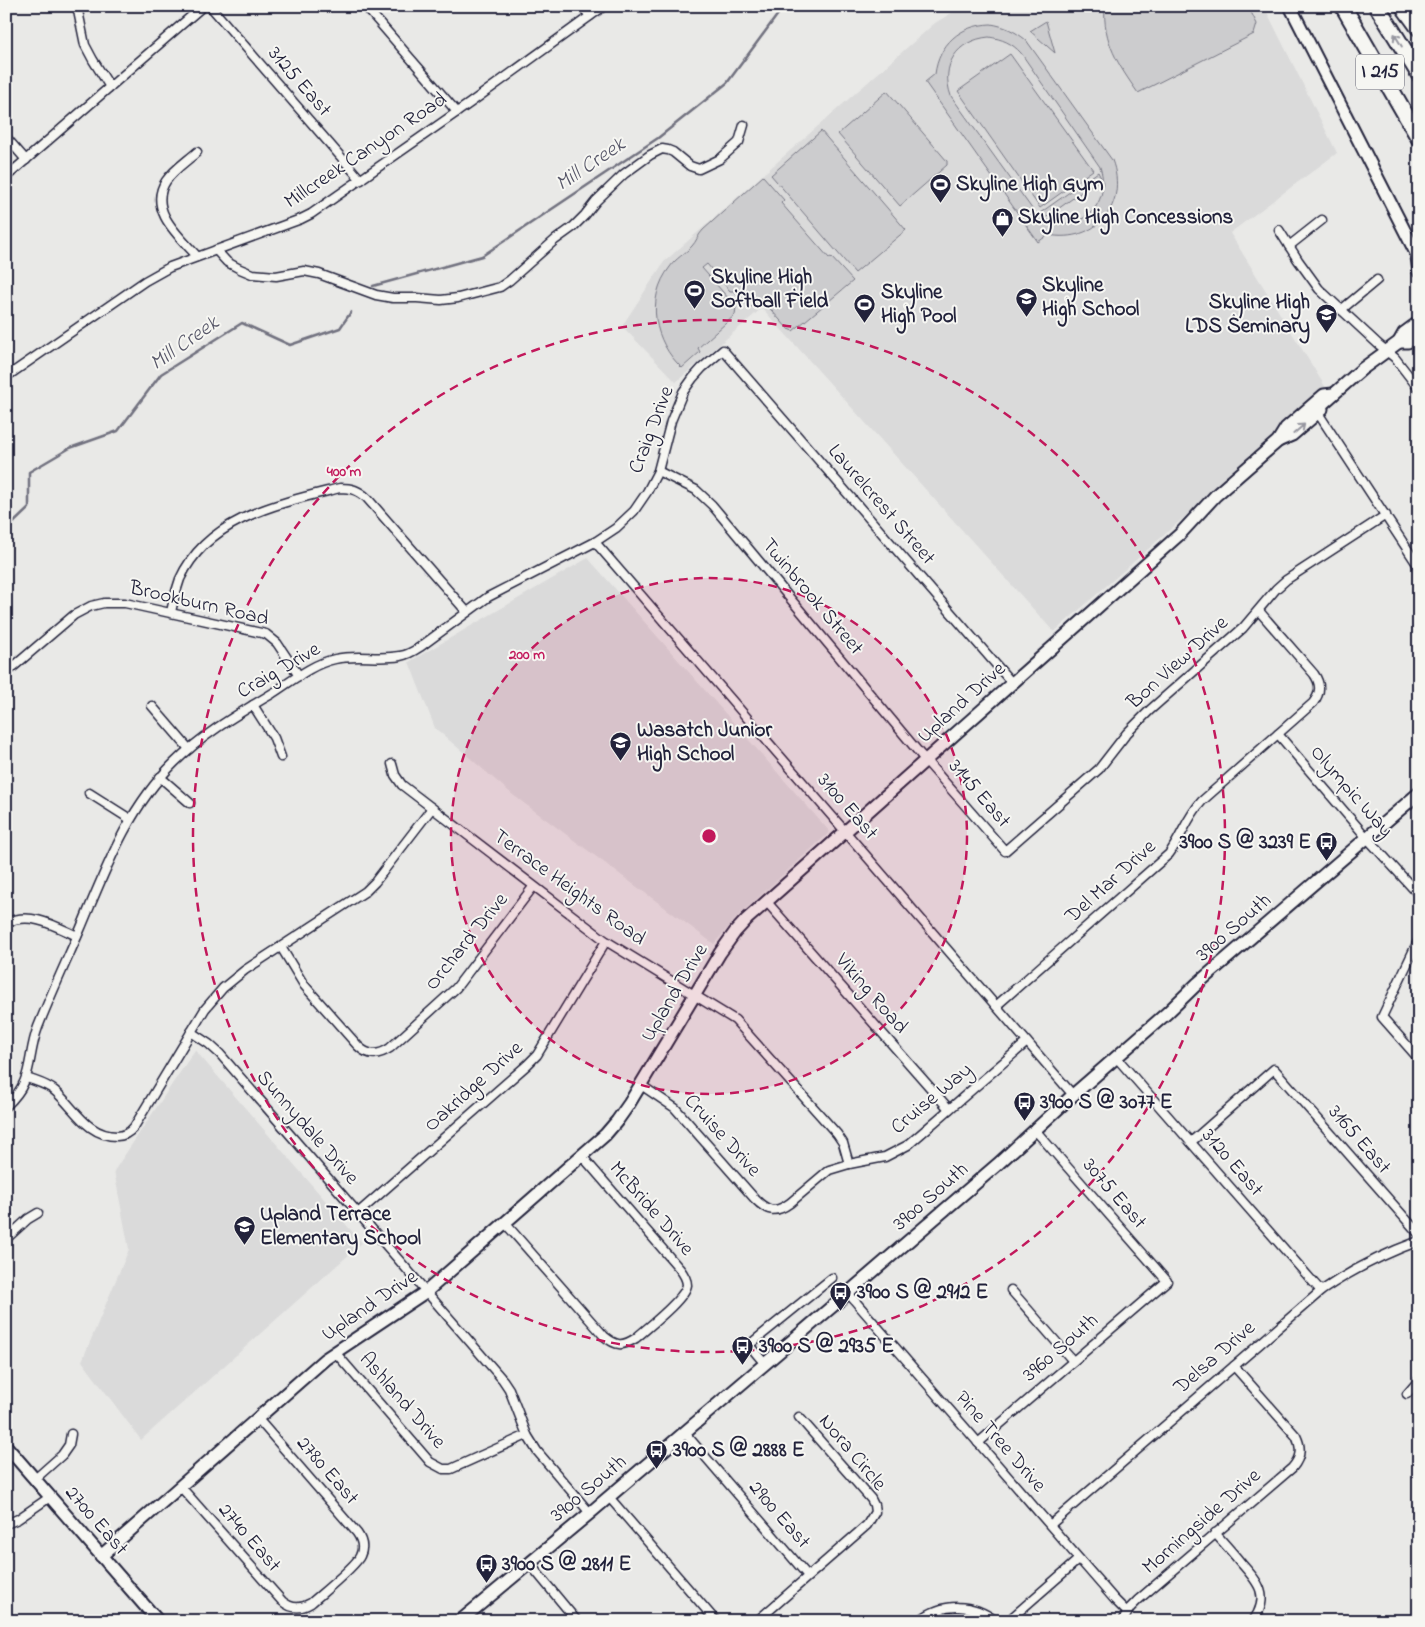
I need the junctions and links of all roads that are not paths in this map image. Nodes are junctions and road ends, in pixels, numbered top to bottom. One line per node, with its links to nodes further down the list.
1 (77, 6): 14 (street)
2 (203, 6): 14 (street)
3 (210, 6): 22 (street, 3125 East)
4 (365, 6): 15 (street)
5 (582, 6): 11 (street)
6 (604, 6): 11 (street, Millcreek Canyon Road)
7 (1290, 6): 28 (street)
8 (1343, 6): 18 (highway, I 215)
9 (1377, 6): 13 (highway, I 215, one-way to 9)
10 (1403, 6): 12 (highway)
11 (590, 16): 15 (street, Millcreek Canyon Road)
12 (1419, 28)
13 (1419, 74)
14 (110, 87): 20 (street)
15 (456, 112): 22 (street, Millcreek Canyon Road)
16 (744, 125): 26 (street)
17 (6, 137): 20 (street)
18 (1419, 138)
19 (197, 152): 27 (street)
20 (26, 160): 21 (street)
21 (6, 177)
22 (361, 180): 26 (street, Millcreek Canyon Road)
23 (1322, 220): 25 (street)
24 (1279, 230): 25 (street)
25 (1289, 246): 31 (street)
26 (216, 250): 27 (street, Millcreek Canyon Road)
27 (197, 256): 37 (street, Millcreek Canyon Road)
28 (1418, 258): 29 (street)
29 (1419, 272)
30 (1376, 280): 31 (street)
31 (1341, 310): 36 (street)
32 (1419, 322): 34 (street, Upland Drive)
33 (1419, 334): 34 (street, Upland Drive)
34 (1399, 342): 36 (street, Upland Drive)
35 (723, 350): 42 (street, Craig Drive); 51 (street, Laurelcrest Street)
36 (1386, 351): 38 (street); 39 (street, Upland Drive)
37 (6, 376)
38 (1419, 389)
39 (1333, 394): 40 (street, Upland Drive); 41 (street, Upland Drive)
40 (1318, 413): 41 (street, Upland Drive, one-way to 40); 43 (street)
41 (1278, 441): 51 (street, Upland Drive)
42 (658, 472): 44 (street, Craig Drive); 57 (street, Twinbrook Street)
43 (1386, 515): 45 (street); 46 (street, Bon View Drive)
44 (595, 542): 48 (street, Craig Drive); 65 (street, 3100 East)
45 (1419, 567)
46 (1259, 611): 54 (street, Del Mar Drive); 67 (street, Bon View Drive)
47 (171, 612): 48 (street); 49 (street, Brookburn Road); 50 (street, Brookburn Road)
48 (466, 612): 50 (street, Craig Drive)
49 (6, 673)
50 (299, 676): 52 (street, Craig Drive)
51 (1012, 683): 57 (street, Upland Drive)
52 (253, 705): 55 (street, Craig Drive); 56 (street)
53 (152, 706): 55 (street)
54 (1278, 734): 66 (street, Olympic Way); 77 (street, Del Mar Drive)
55 (189, 749): 59 (street, Craig Drive)
56 (281, 757)
57 (926, 760): 65 (street, Upland Drive); 67 (street, 3145 East)
58 (392, 764): 63 (street, Terrace Heights Road)
59 (160, 777): 62 (street); 64 (street, Craig Drive)
60 (89, 793): 64 (street)
61 (1419, 793): 66 (street, 3900 South)
62 (190, 802)
63 (432, 808): 68 (street, Terrace Heights Road); 75 (street)
64 (130, 819): 72 (street, Craig Drive)
65 (845, 831): 70 (street, Upland Drive); 77 (street, 3100 East)
66 (1367, 838): 69 (street, Olympic Way); 80 (street, 3900 South)
67 (1005, 851)
68 (533, 886): 74 (street, Terrace Heights Road); 75 (street, Orchard Drive)
69 (1419, 895)
70 (766, 901): 76 (street, Upland Drive); 86 (street, Viking Road)
71 (6, 923): 72 (street)
72 (77, 936): 82 (street, Craig Drive)
73 (1419, 938): 81 (street)
74 (606, 941): 76 (street, Terrace Heights Road); 93 (street, Oakridge Drive)
75 (281, 947): 78 (street)
76 (695, 994): 83 (street, Upland Drive); 90 (street, Terrace Heights Road)
77 (996, 1006): 79 (street, 3100 East)
78 (191, 1032): 82 (street); 93 (street, Sunnydale Drive)
79 (1027, 1042): 84 (street, 3100 East); 86 (street, Cruise Way)
80 (1116, 1057): 84 (street, 3900 South); 88 (street, 3120 East)
81 (1419, 1059)
82 (27, 1078): 85 (street, Craig Drive)
83 (641, 1085): 89 (street, Upland Drive); 91 (street, Cruise Drive)
84 (1073, 1095): 87 (street, 3900 South)
85 (6, 1106)
86 (949, 1109): 90 (street, Cruise Way)
87 (1035, 1130): 99 (street, 3075 East); 103 (street, 3900 South)
88 (1191, 1142): 95 (street, 3165 East); 102 (street, 3120 East)
89 (582, 1156): 94 (street, Upland Drive); 94 (street, McBride Drive)
90 (849, 1164): 91 (street, Cruise Way)
91 (775, 1210)
92 (38, 1213): 96 (street)
93 (358, 1213): 101 (street, Sunnydale Drive)
94 (505, 1223): 101 (street, Upland Drive)
95 (1419, 1234)
96 (6, 1239)
97 (1419, 1241): 102 (street, Delsa Drive)
98 (832, 1278): 106 (street)
99 (1167, 1281): 105 (street, 3960 South)
100 (1011, 1290): 105 (street)
101 (427, 1291): 104 (street, Upland Drive); 114 (street, Sunnydale Drive)
102 (1320, 1291): 107 (street, Delsa Drive)
103 (848, 1293): 106 (street, 3900 South); 115 (street, Pine Tree Drive)
104 (335, 1352): 111 (street, Upland Drive); 114 (street, Ashland Drive)
105 (1073, 1361): 115 (street, 3960 South)
106 (765, 1364): 112 (street, 3900 South)
107 (1234, 1366): 123 (street, Delsa Drive); 124 (street, Morningside Drive)
108 (1419, 1380): 109 (street)
109 (1407, 1394)
110 (800, 1417): 128 (street, Nora Circle)
111 (258, 1419): 118 (street, Upland Drive); 129 (street, 2780 East)
112 (684, 1432): 120 (street, 3900 South); 128 (street, 2900 East)
113 (71, 1434): 117 (street)
114 (527, 1435): 121 (street, Sunnydale Drive)
115 (978, 1443): 123 (street, Pine Tree Drive)
116 (6, 1446): 117 (street, 2700 East)
117 (35, 1479): 119 (street, 2700 East)
118 (180, 1486): 125 (street, Upland Drive); 129 (street, 2740 East)
119 (50, 1497): 122 (street); 125 (street, 2700 East)
120 (609, 1497): 121 (street, 3900 South); 134 (street)
121 (590, 1513): 127 (street, 3900 South)
122 (6, 1524)
123 (1050, 1525): 126 (street, Pine Tree Drive)
124 (1216, 1533): 130 (street, Morningside Drive); 140 (street)
125 (101, 1556): 131 (street, 2700 East)
126 (1079, 1559): 130 (street, Pine Tree Drive); 138 (street)
127 (529, 1563): 132 (street, 3900 South); 133 (street)
128 (808, 1576): 135 (street)
129 (296, 1608)
130 (1127, 1612): 139 (street, Morningside Drive)
131 (158, 1621)
132 (460, 1621)
133 (577, 1621)
134 (716, 1621)
135 (757, 1621)
136 (919, 1621): 137 (street)
137 (996, 1621)
138 (1008, 1621)
139 (1123, 1621)
140 (1253, 1621)

